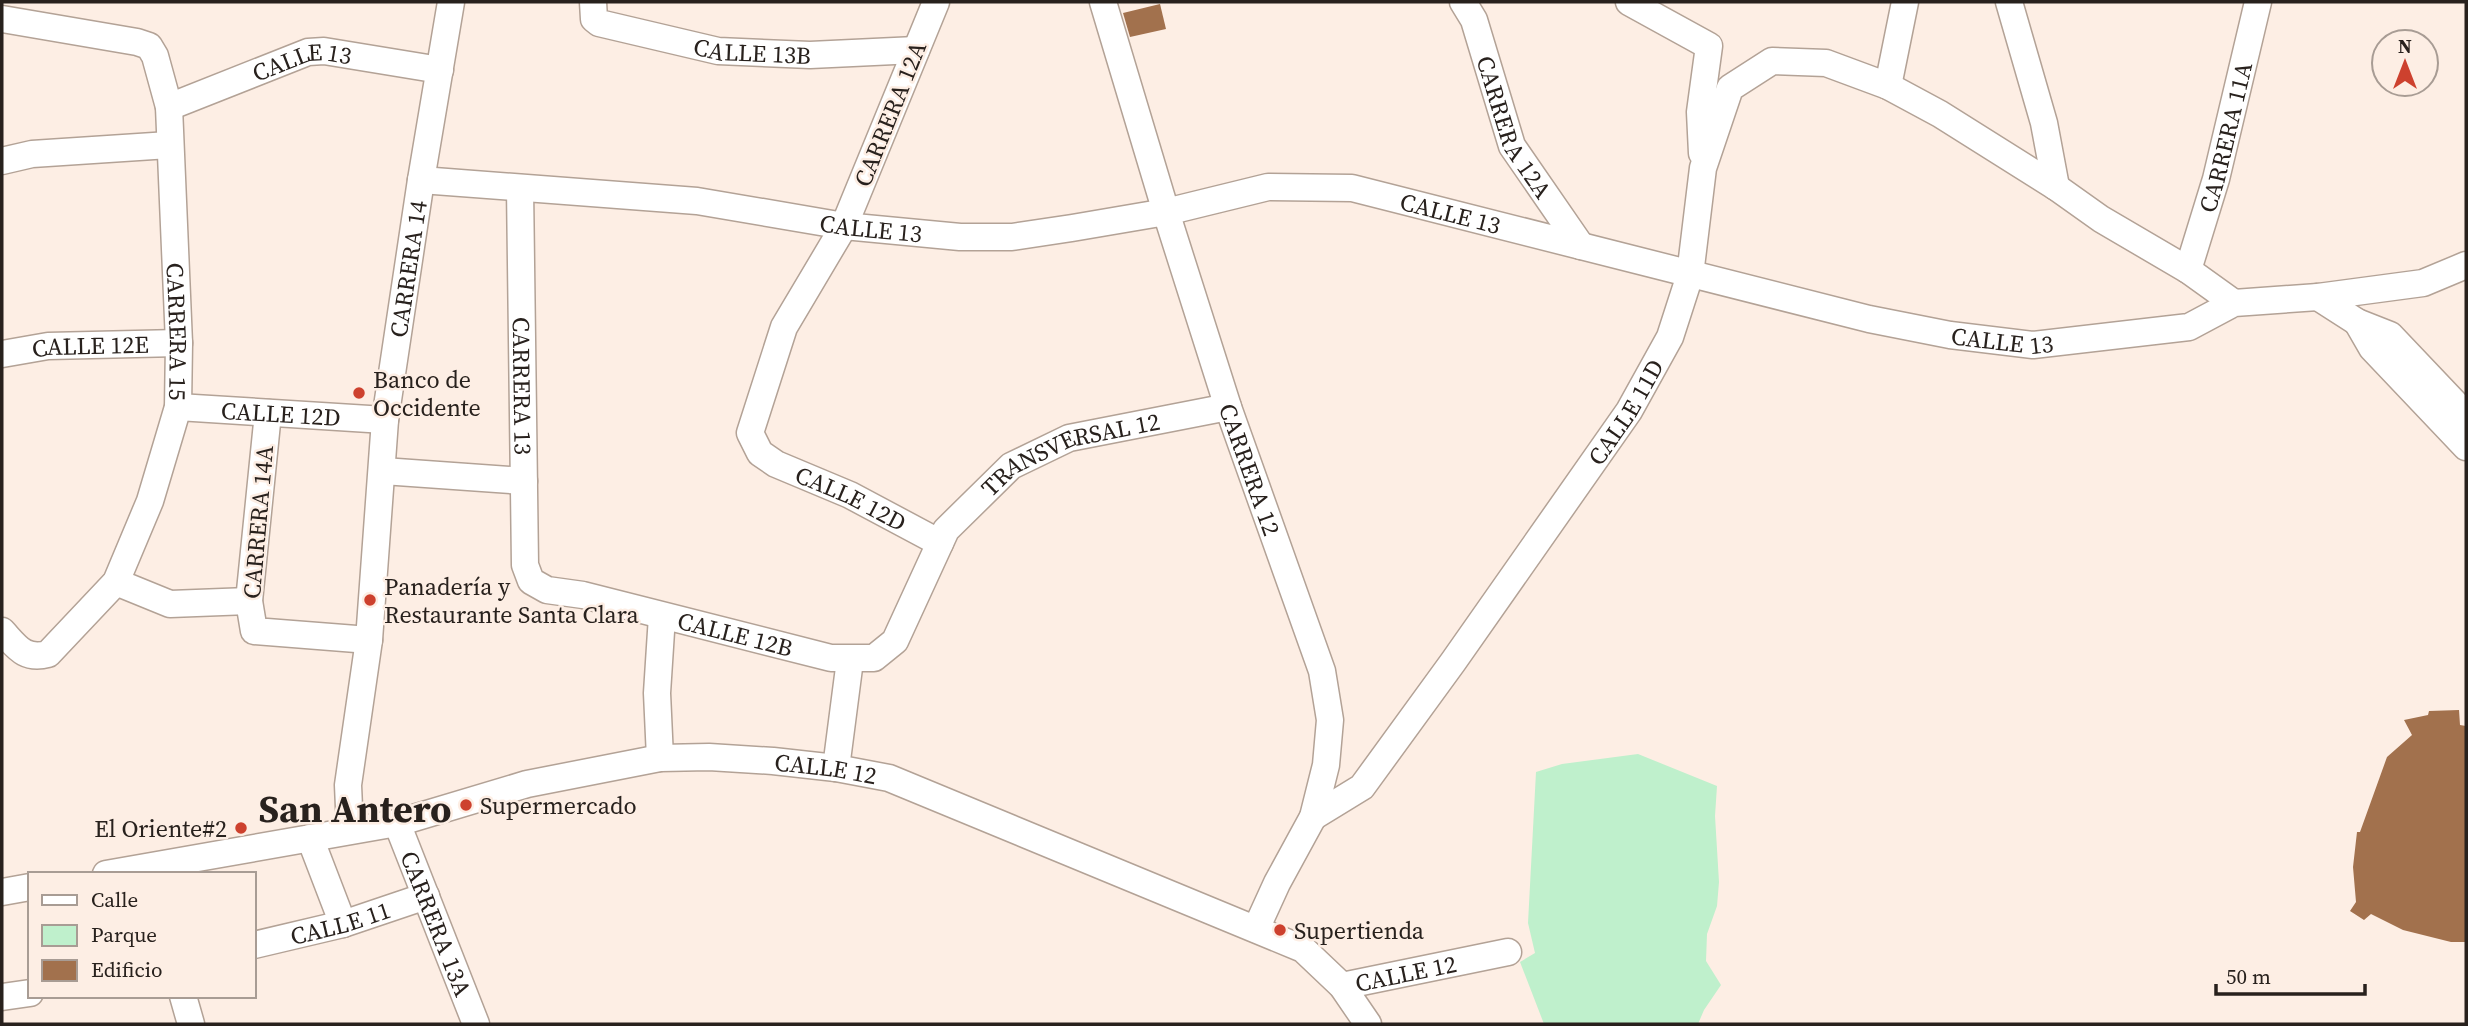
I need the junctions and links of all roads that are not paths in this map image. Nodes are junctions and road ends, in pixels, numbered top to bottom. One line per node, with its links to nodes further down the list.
1 (452, 2): 12 (street, CARRERA 14)
2 (936, 2): 11 (street, CARRERA 12A)
3 (1103, 2): 21 (street, CARRERA 12)
4 (1463, 2): 23 (street, CARRERA 12A)
5 (1629, 2): 17 (street)
6 (1905, 2): 13 (street)
7 (2008, 2): 19 (street)
8 (2258, 2): 25 (street, CARRERA 11A)
9 (593, 10): 11 (street, CALLE 13B)
10 (2, 19): 14 (street, CARRERA 15)
11 (916, 50): 22 (street, CARRERA 12A)
12 (440, 70): 14 (street, CALLE 13); 18 (street, CARRERA 14)
13 (1888, 86): 17 (street, CALLE 11D); 19 (street, CALLE 11D)
14 (169, 107): 15 (street, CARRERA 15)
15 (169, 145): 16 (street); 30 (street, CARRERA 15)
16 (2, 161)
17 (1703, 168): 26 (street, CALLE 11D)
18 (421, 180): 20 (street, CALLE 13); 36 (street, CARRERA 14)
19 (2056, 187): 25 (street, CALLE 11D)
20 (520, 188): 22 (street, CALLE 13); 40 (street, CARRERA 13)
21 (1166, 212): 22 (street, CALLE 13); 23 (street, CALLE 13); 33 (street, CARRERA 12)
22 (844, 226): 38 (street, CARRERA 12A)
23 (1581, 246): 26 (street, CALLE 13)
24 (2466, 265): 27 (street, CALLE 13)
25 (2188, 270): 28 (street, CALLE 11D)
26 (1690, 275): 28 (street, CALLE 13); 51 (street, CALLE 11D)
27 (2318, 297): 28 (street, CALLE 13); 29 (street)
28 (2234, 303)
29 (2357, 322): 35 (street); 37 (street)
30 (179, 343): 31 (street, CALLE 12E); 32 (street, CARRERA 15)
31 (2, 354)
32 (178, 407): 34 (street, CALLE 12D); 43 (street, CARRERA 15)
33 (1228, 407): 41 (street, TRANSVERSAL 12); 51 (street, CARRERA 12)
34 (268, 413): 36 (street, CALLE 12D); 44 (street, CARRERA 14A)
35 (2466, 415)
36 (386, 420): 39 (street, CARRERA 14)
37 (2466, 447)
38 (761, 453): 41 (street, CALLE 12D)
39 (383, 471): 40 (street); 47 (street, CARRERA 14)
40 (524, 481): 42 (street, CARRERA 13)
41 (940, 543): 48 (street, CALLE 12B)
42 (531, 581): 45 (street, CALLE 12B)
43 (116, 582): 44 (street); 46 (street, CARRERA 15)
44 (249, 601): 47 (street, CARRERA 14A)
45 (662, 616): 48 (street, CALLE 12B); 49 (street)
46 (2, 631)
47 (369, 640): 53 (street, CARRERA 14)
48 (850, 660): 50 (street)
49 (660, 758): 50 (street, CALLE 12); 52 (street, CALLE 12)
50 (836, 768): 61 (street, CALLE 12)
51 (1313, 817): 61 (street, CARRERA 12)
52 (397, 822): 53 (street, CALLE 12); 59 (street, CARRERA 13A)
53 (351, 830): 54 (street, CALLE 12)
54 (310, 838): 55 (street, CALLE 12); 60 (street)
55 (198, 866): 56 (street, CALLE 12)
56 (129, 872)
57 (28, 887): 58 (street)
58 (2, 892)
59 (426, 896): 60 (street, CALLE 11); 69 (street, CARRERA 13A)
60 (343, 924): 62 (street, CALLE 11)
61 (1256, 929): 64 (street, CALLE 12)
62 (256, 945)
63 (1508, 952): 64 (street, CALLE 12)
64 (1342, 986): 70 (street)
65 (28, 993): 66 (street)
66 (2, 997)
67 (184, 998): 68 (street)
68 (191, 1024)
69 (476, 1024)
70 (1368, 1024)

